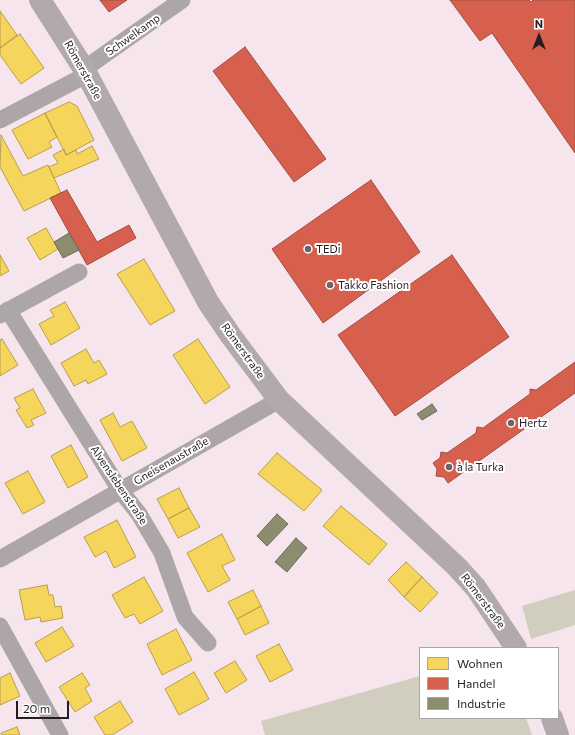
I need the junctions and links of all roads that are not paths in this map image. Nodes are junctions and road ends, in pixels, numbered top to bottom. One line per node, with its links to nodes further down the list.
1 (40, 0): 3 (main road, Römerstraße)
2 (182, 0): 3 (street, Schwelkamp)
3 (85, 72): 4 (street, Schwelkamp); 7 (main road, Römerstraße)
4 (0, 120)
5 (79, 272): 6 (street)
6 (4, 313): 8 (street, Alvenslebenstraße)
7 (279, 400): 8 (street, Gneisenaustraße); 12 (main road, Römerstraße)
8 (120, 490): 9 (street, Gneisenaustraße); 11 (street, Alvenslebenstraße)
9 (0, 559)
10 (0, 626): 14 (street)
11 (208, 643)
12 (515, 647)
13 (552, 719): 15 (main road)
14 (60, 735)
15 (558, 735)

